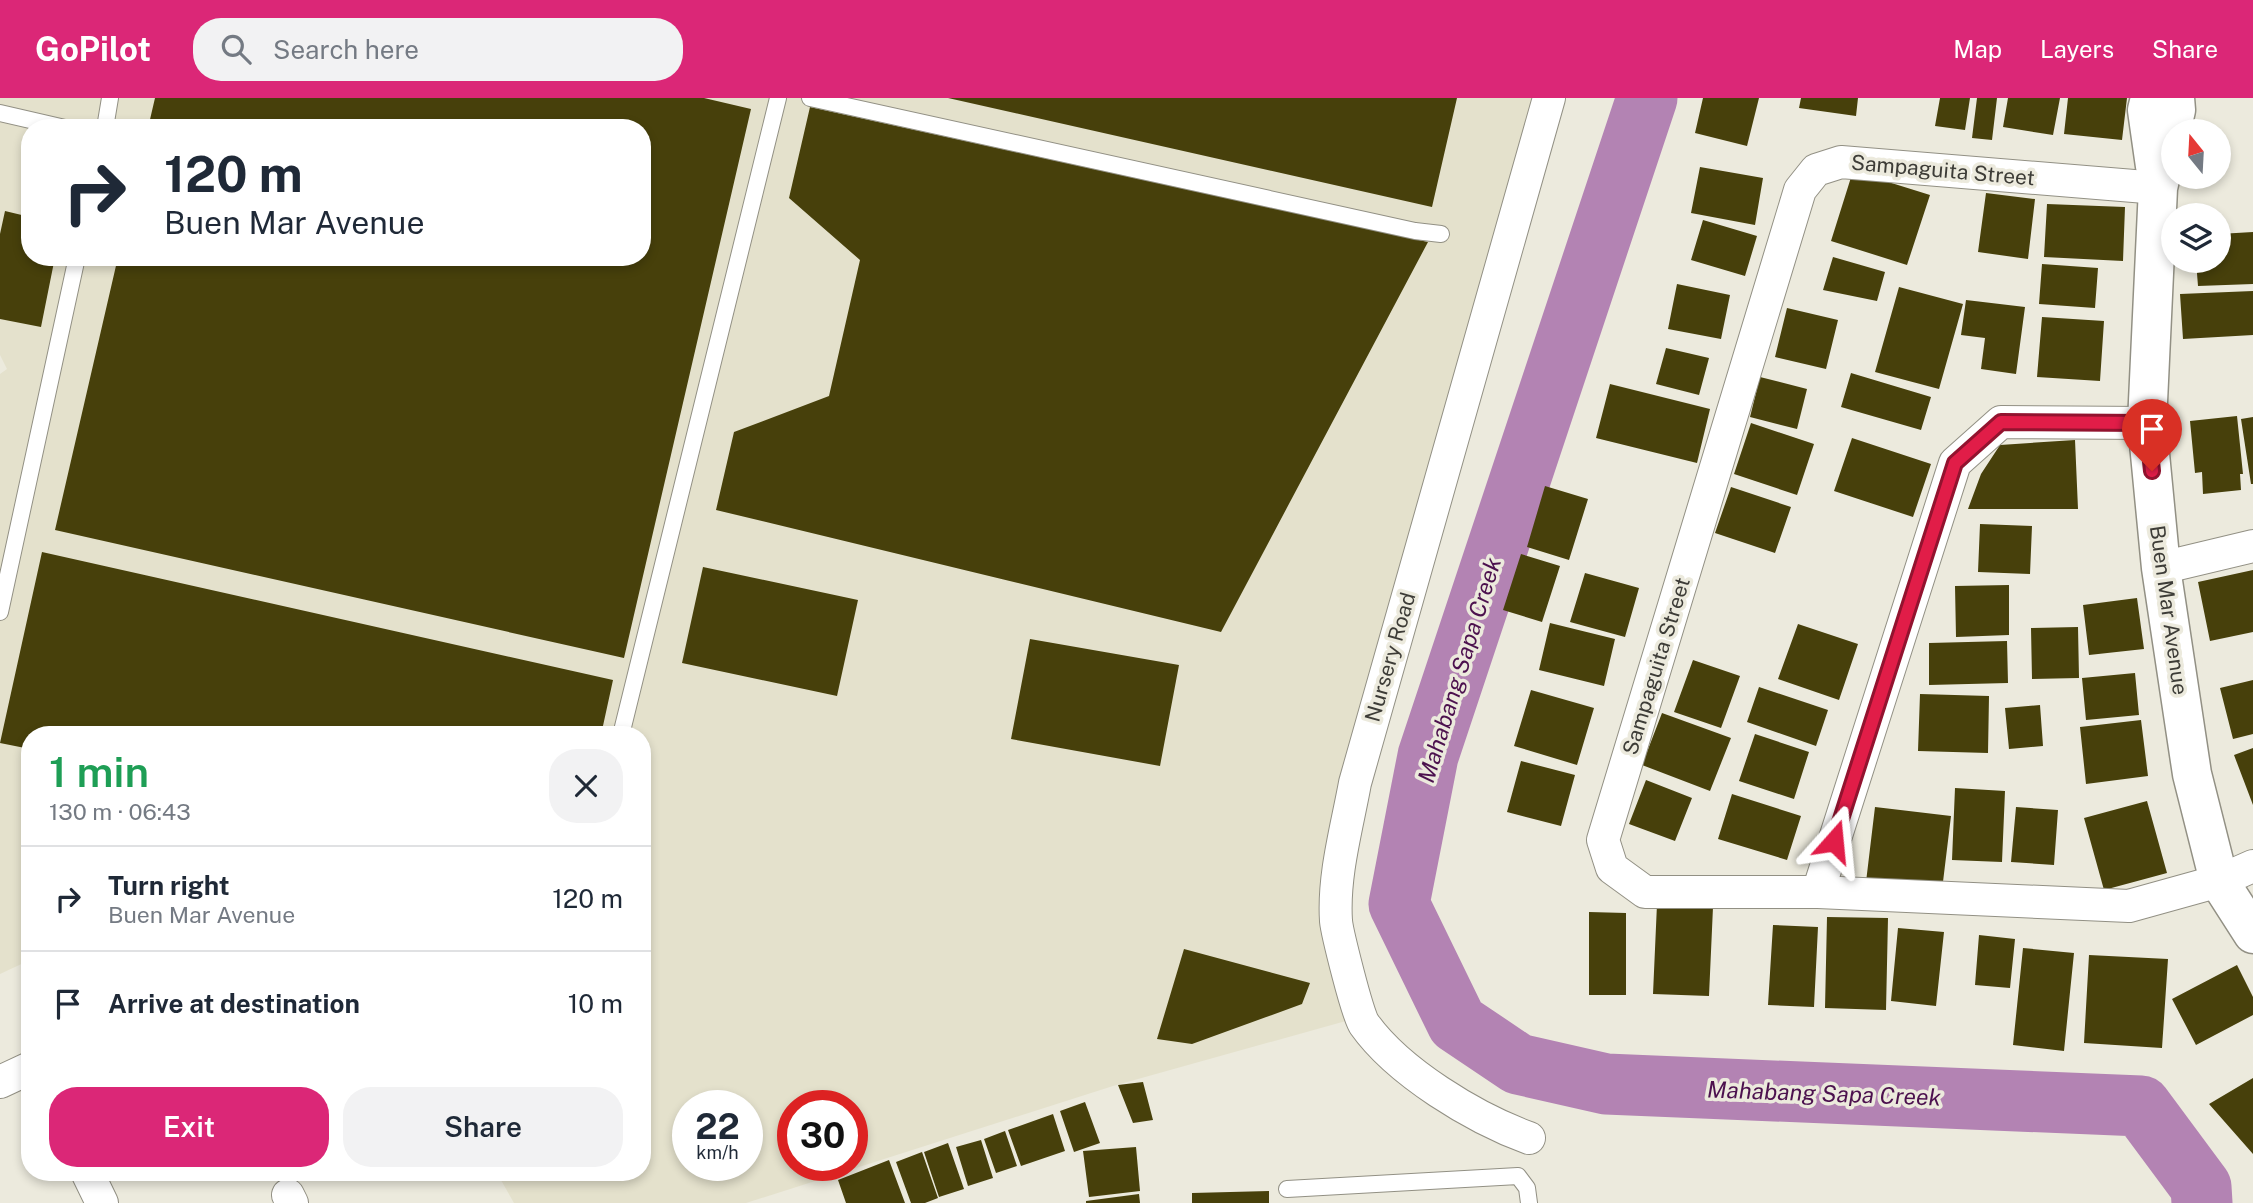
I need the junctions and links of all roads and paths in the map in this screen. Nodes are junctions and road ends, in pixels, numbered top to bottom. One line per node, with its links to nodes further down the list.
1 (110, 98): 9 (lane)
2 (778, 98): 17 (lane)
3 (810, 98): 11 (lane)
4 (1549, 98): 23 (street, Nursery Road)
5 (2150, 98): 10 (street, Buen Mar Avenue)
6 (2175, 98): 10 (street, Buen Mar Avenue)
7 (0, 113): 8 (lane)
8 (26, 119)
9 (106, 119)
10 (2158, 188): 13 (street, Buen Mar Avenue); 19 (street, Sampaguita Street)
11 (1441, 234)
12 (75, 266): 16 (lane)
13 (2147, 423): 15 (street, Buen Mar Avenue); 19 (street)
14 (2253, 546): 15 (street)
15 (2161, 568): 18 (street, Buen Mar Avenue)
16 (0, 612)
17 (623, 726)
18 (2236, 873): 19 (street, Sampaguita Street); 20 (street, Buen Mar Avenue)
19 (1818, 892)
20 (2253, 934)
21 (21, 1072): 22 (street)
22 (0, 1082)
23 (1529, 1138)
24 (91, 1181): 26 (street)
25 (1287, 1189): 27 (lane)
26 (102, 1203)
27 (1529, 1203)

